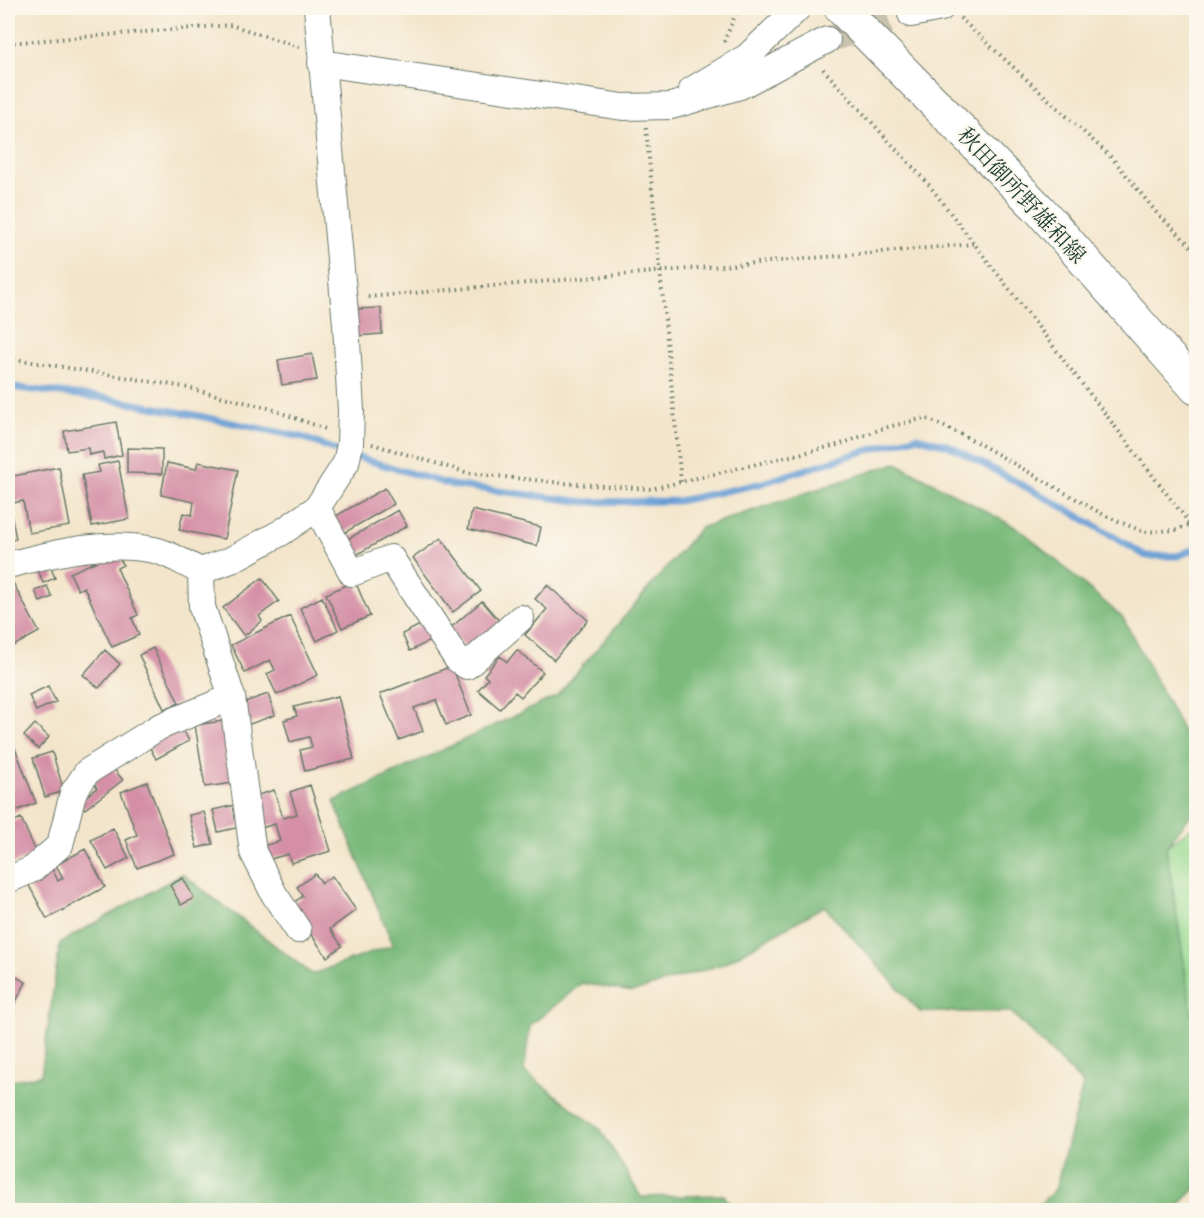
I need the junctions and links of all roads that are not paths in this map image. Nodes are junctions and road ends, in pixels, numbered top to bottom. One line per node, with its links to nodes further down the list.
1 (317, 8): 7 (street)
2 (798, 8): 8 (street)
3 (841, 8): 9 (main road, 秋田御所野雄和線)
4 (949, 11): 5 (street)
5 (911, 14)
6 (817, 46): 8 (street)
7 (321, 56): 8 (street); 10 (street)
8 (671, 106)
9 (1197, 388)
10 (317, 508): 12 (street); 13 (street)
11 (8, 565): 12 (street)
12 (201, 571): 14 (street)
13 (521, 618)
14 (232, 697): 15 (street); 16 (street)
15 (8, 880)
16 (298, 930)

